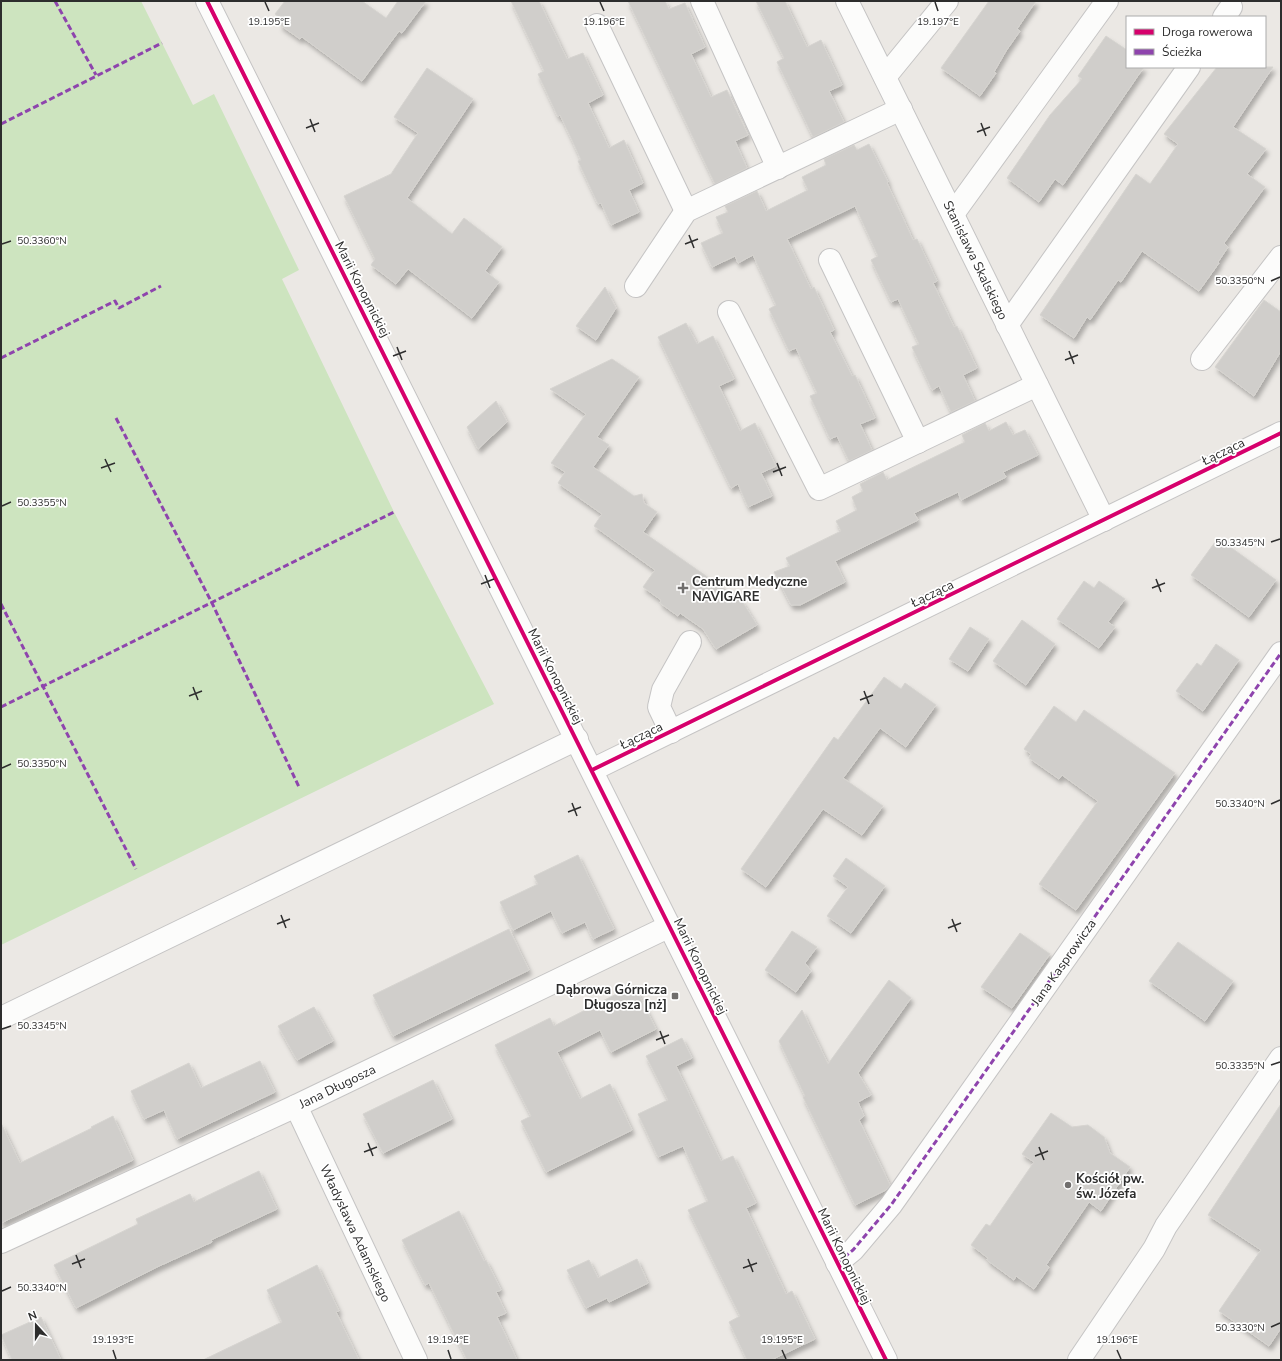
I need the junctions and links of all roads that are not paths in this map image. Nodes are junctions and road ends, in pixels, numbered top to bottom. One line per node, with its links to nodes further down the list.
1 (207, 1): 26 (street, Marii Konopnickiej)
2 (702, 1): 10 (street)
3 (847, 1): 8 (street, Stanisława Skalskiego)
4 (947, 1): 8 (street)
5 (1107, 1): 12 (street)
6 (597, 25): 11 (street)
7 (1188, 68): 17 (street)
8 (885, 76): 9 (street, Stanisława Skalskiego)
9 (901, 109): 10 (street); 12 (street, Stanisława Skalskiego)
10 (778, 168): 11 (street)
11 (686, 211): 15 (street)
12 (953, 214): 17 (street, Stanisława Skalskiego)
13 (1281, 257): 18 (street)
14 (830, 260): 21 (street)
15 (636, 286)
16 (729, 312): 21 (street)
17 (1008, 324): 19 (street, Stanisława Skalskiego)
18 (1202, 359)
19 (1038, 385): 21 (street); 22 (street, Stanisława Skalskiego)
20 (1281, 434): 22 (street, Łącząca)
21 (918, 442)
22 (1104, 520): 25 (street, Łącząca)
23 (690, 642): 25 (street)
24 (1281, 654): 33 (street, Jana Kasprowicza)
25 (671, 732): 27 (street, Łącząca)
26 (577, 740): 27 (street, Marii Konopnickiej); 29 (street)
27 (592, 770): 28 (street, Marii Konopnickiej)
28 (670, 926): 31 (street, Jana Długosza); 33 (street, Marii Konopnickiej)
29 (1, 1018)
30 (1281, 1058): 36 (street)
31 (296, 1106): 32 (street, Jana Długosza); 34 (street, Władysława Adamskiego)
32 (1, 1242)
33 (837, 1263): 35 (street, Marii Konopnickiej)
34 (416, 1360)
35 (886, 1360)
36 (1079, 1360)

